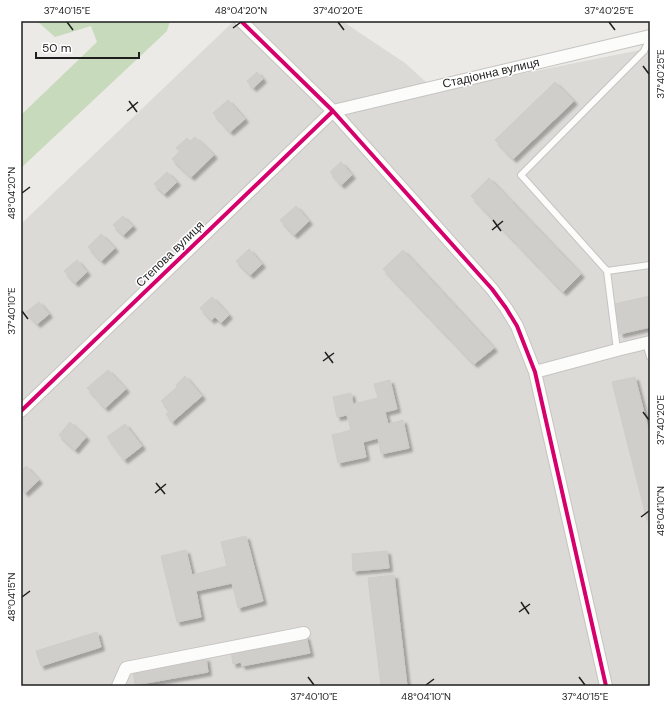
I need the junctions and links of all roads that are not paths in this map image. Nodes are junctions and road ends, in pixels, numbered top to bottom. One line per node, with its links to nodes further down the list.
1 (241, 21): 3 (street)
2 (650, 37): 3 (street, Стадіонна вулиця); 5 (lane)
3 (333, 111): 9 (street); 10 (street, Степова вулиця)
4 (650, 265): 5 (lane)
5 (606, 271): 7 (lane)
6 (648, 343): 7 (street); 8 (lane)
7 (617, 350): 9 (street)
8 (650, 356)
9 (535, 372): 13 (street)
10 (21, 411)
11 (304, 633): 12 (street)
12 (118, 686)
13 (606, 686)

